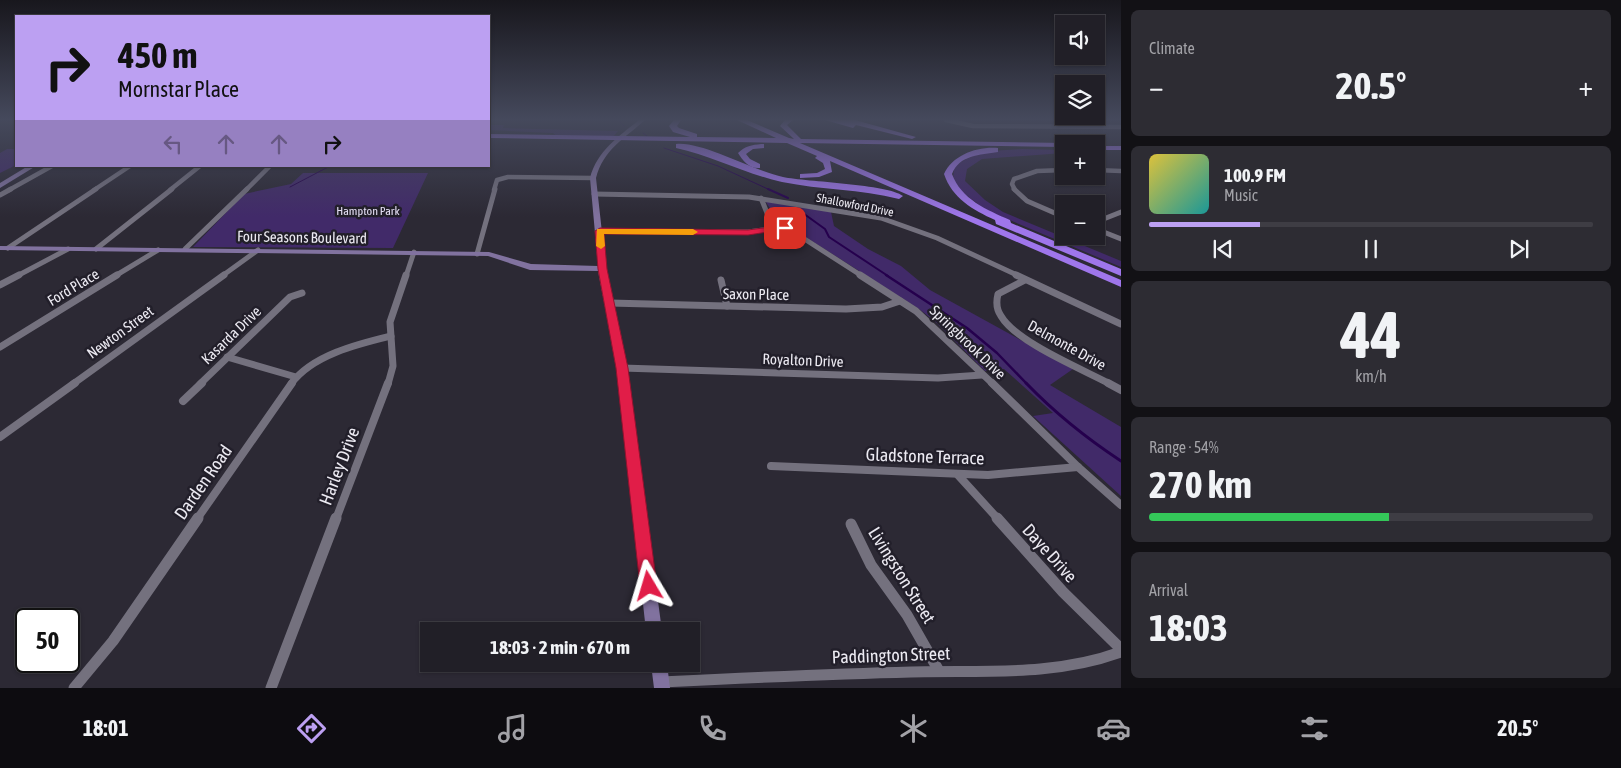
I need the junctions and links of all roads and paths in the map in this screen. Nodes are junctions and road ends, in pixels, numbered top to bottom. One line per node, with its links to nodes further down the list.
1 (604, 152): 17 (main road)
2 (705, 152): 23 (highway)
3 (743, 152): 4 (highway)
4 (813, 152)
5 (814, 152): 23 (highway)
6 (832, 152): 39 (highway)
7 (983, 152): 39 (highway)
8 (22, 167): 18 (main road)
9 (31, 167): 19 (main road)
10 (50, 167): 21 (street)
11 (128, 167): 31 (street)
12 (199, 167): 33 (street)
13 (269, 167): 34 (street)
14 (1105, 170): 16 (street)
15 (1055, 171): 25 (street)
16 (1121, 171)
17 (593, 178): 20 (main road); 38 (street)
18 (0, 180)
19 (0, 186)
20 (594, 194): 22 (street, Shallowford Drive); 28 (main road)
21 (0, 195)
22 (761, 198): 27 (street, Springbrook Drive); 43 (street, Shallowford Drive)
23 (952, 211): 44 (highway)
24 (1121, 212): 26 (street)
25 (1055, 213)
26 (1105, 218)
27 (785, 228): 28 (street); 47 (street, Springbrook Drive)
28 (600, 231): 40 (main road)
29 (1105, 233): 30 (street)
30 (1121, 239)
31 (4, 248): 32 (main road, Four Seasons Boulevard)
32 (68, 249): 33 (main road, Four Seasons Boulevard); 45 (street)
33 (96, 249): 35 (main road, Four Seasons Boulevard)
34 (185, 249): 35 (main road, Four Seasons Boulevard); 36 (main road, Four Seasons Boulevard)
35 (158, 250): 52 (street, Ford Place)
36 (258, 250): 37 (main road, Four Seasons Boulevard); 59 (street, Newton Street)
37 (414, 252): 38 (main road, Four Seasons Boulevard); 51 (street, Harley Drive)
38 (477, 254): 40 (main road, Four Seasons Boulevard)
39 (1082, 257): 41 (highway)
40 (602, 269): 48 (main road)
41 (1121, 273)
42 (721, 280): 49 (street)
43 (1026, 280): 50 (street, Shallowford Drive); 57 (street, Delmonte Drive)
44 (1121, 284)
45 (0, 285)
46 (302, 293): 53 (street, Kasarda Drive)
47 (900, 301): 49 (street, Saxon Place); 55 (street, Springbrook Drive)
48 (610, 303): 49 (street, Saxon Place); 54 (main road)
49 (727, 306)
50 (1121, 324)
51 (390, 336): 56 (street, Darden Road); 71 (street, Harley Drive)
52 (0, 347)
53 (227, 357): 56 (street); 58 (street, Kasarda Drive)
54 (622, 368): 55 (street, Royalton Drive); 65 (main road)
55 (982, 375): 61 (street, Springbrook Drive)
56 (296, 377): 70 (street, Darden Road)
57 (1121, 390)
58 (183, 401)
59 (0, 437)
60 (771, 466): 62 (street, Gladstone Terrace)
61 (1078, 467): 62 (street, Gladstone Terrace); 63 (street, Springbrook Drive)
62 (958, 475): 66 (street, Daye Drive)
63 (1121, 505)
64 (851, 524): 67 (street, Livingston Street)
65 (653, 622)
66 (1121, 651): 67 (street, Paddington Street)
67 (939, 670): 69 (street, Paddington Street)
68 (659, 672): 69 (main road)
69 (661, 685)
70 (74, 688)
71 (271, 688)

